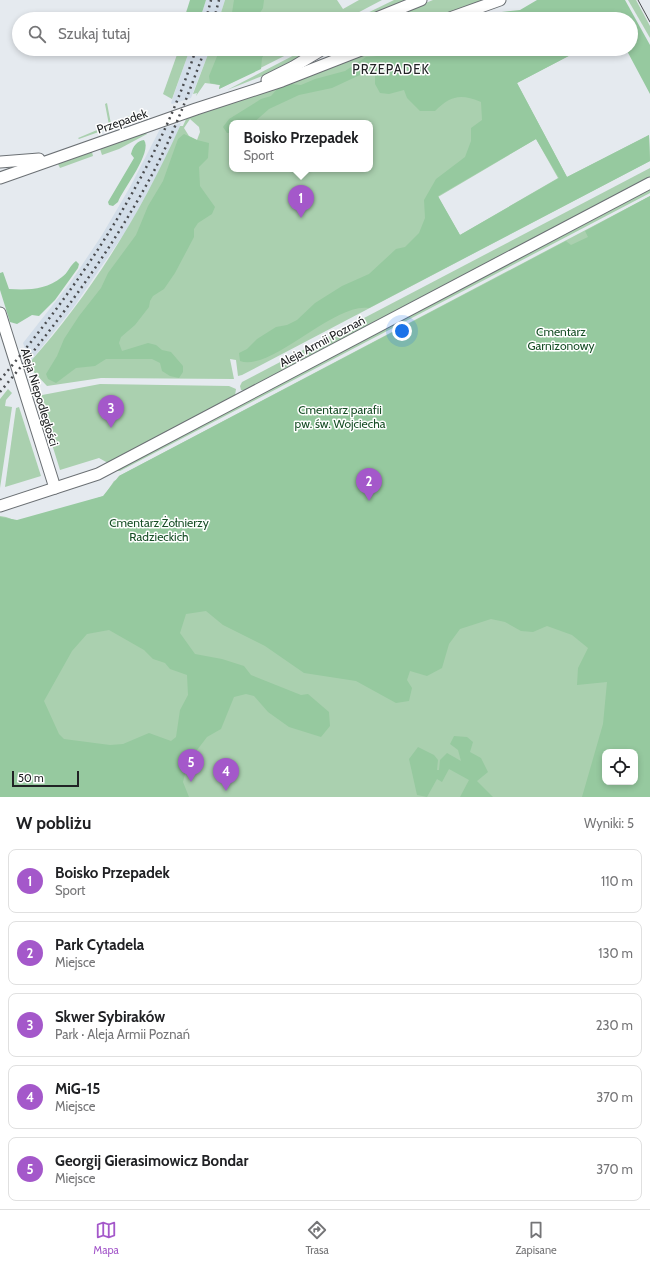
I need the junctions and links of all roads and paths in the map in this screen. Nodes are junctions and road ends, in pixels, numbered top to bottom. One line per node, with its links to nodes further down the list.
1 (421, 0): 3 (street)
2 (500, 0): 4 (street)
3 (391, 12)
4 (467, 12)
5 (311, 56): 7 (street, Przepadek)
6 (346, 56): 7 (street, Przepadek)
7 (253, 89): 8 (street, Przepadek)
8 (65, 155): 9 (street); 10 (street, Przepadek)
9 (0, 162)
10 (0, 178)
11 (650, 183): 13 (street, Aleja Armii Poznań)
12 (0, 313): 13 (street, Aleja Niepodległości)
13 (55, 488): 14 (street, Aleja Armii Poznań)
14 (0, 506)

